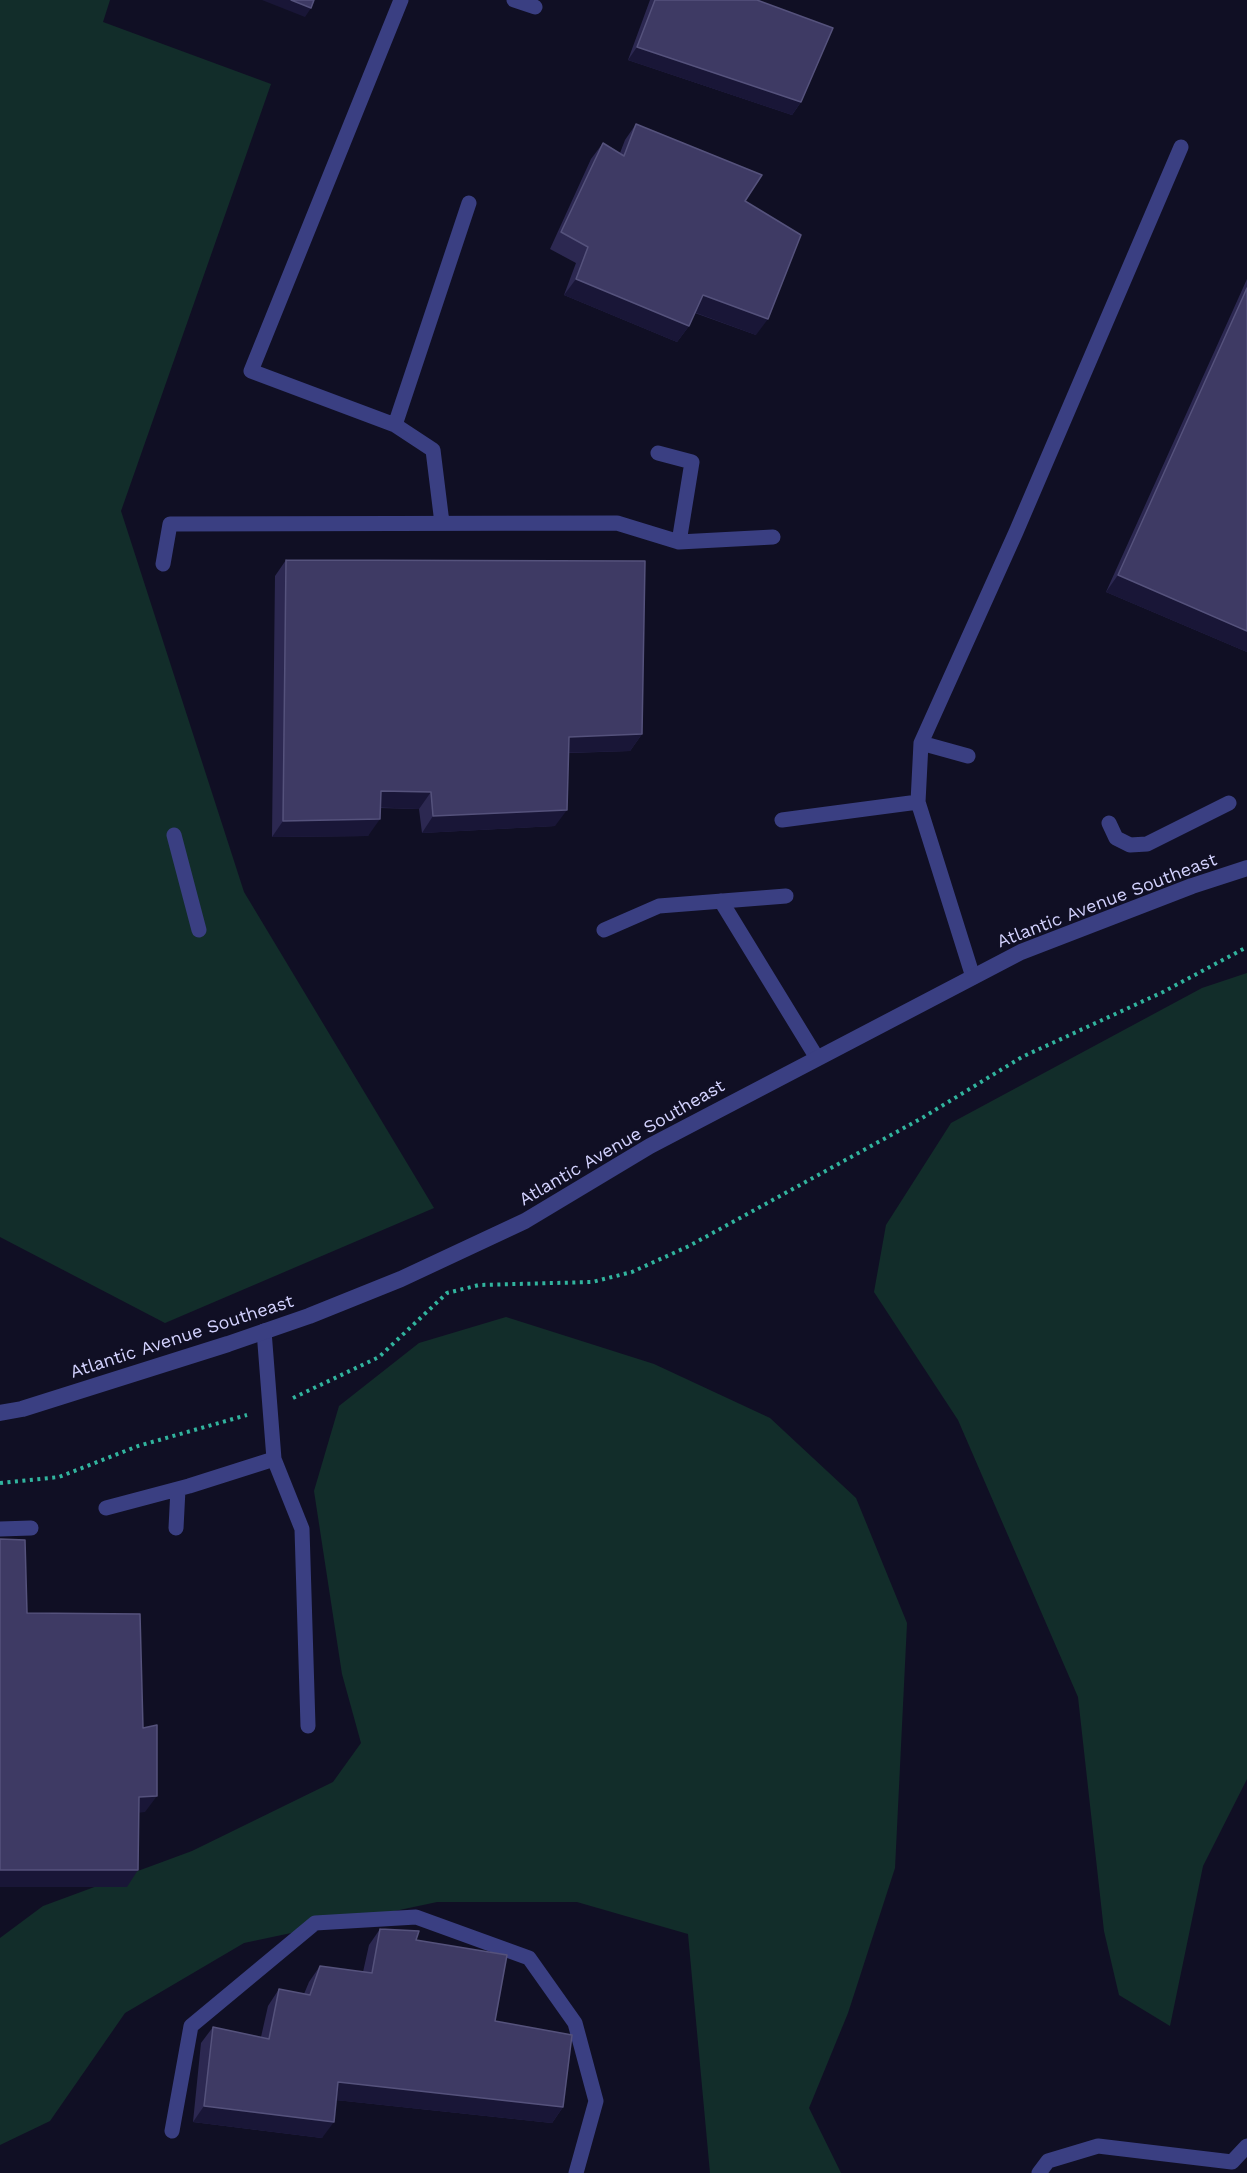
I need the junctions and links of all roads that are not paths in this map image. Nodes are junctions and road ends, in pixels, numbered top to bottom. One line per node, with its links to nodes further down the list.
1 (401, 0): 6 (lane)
2 (514, 0): 3 (lane)
3 (535, 7)
4 (1181, 147): 12 (lane)
5 (469, 203): 6 (lane)
6 (395, 425): 8 (lane)
7 (658, 453): 10 (lane)
8 (442, 523): 10 (lane); 11 (lane)
9 (773, 537): 10 (lane)
10 (679, 542)
11 (163, 564)
12 (921, 743): 13 (lane); 14 (lane)
13 (968, 756)
14 (918, 802): 16 (lane); 24 (lane)
15 (1229, 803): 17 (lane)
16 (782, 820)
17 (1109, 823)
18 (174, 835): 22 (lane)
19 (1247, 868): 24 (street, Atlantic Avenue Southeast)
20 (786, 896): 21 (lane)
21 (721, 901): 23 (lane); 25 (lane)
22 (199, 930)
23 (604, 930)
24 (973, 977): 25 (street, Atlantic Avenue Southeast)
25 (817, 1058): 26 (street, Atlantic Avenue Southeast)
26 (264, 1331): 27 (street, Atlantic Avenue Southeast); 28 (lane)
27 (0, 1413)
28 (274, 1459): 29 (lane); 34 (lane)
29 (178, 1489): 30 (lane); 32 (lane)
30 (106, 1508)
31 (31, 1528): 33 (lane)
32 (176, 1528)
33 (0, 1529)
34 (308, 1726)
35 (172, 2131): 37 (lane)
36 (1247, 2145): 38 (lane)
37 (576, 2173)
38 (1039, 2173)

